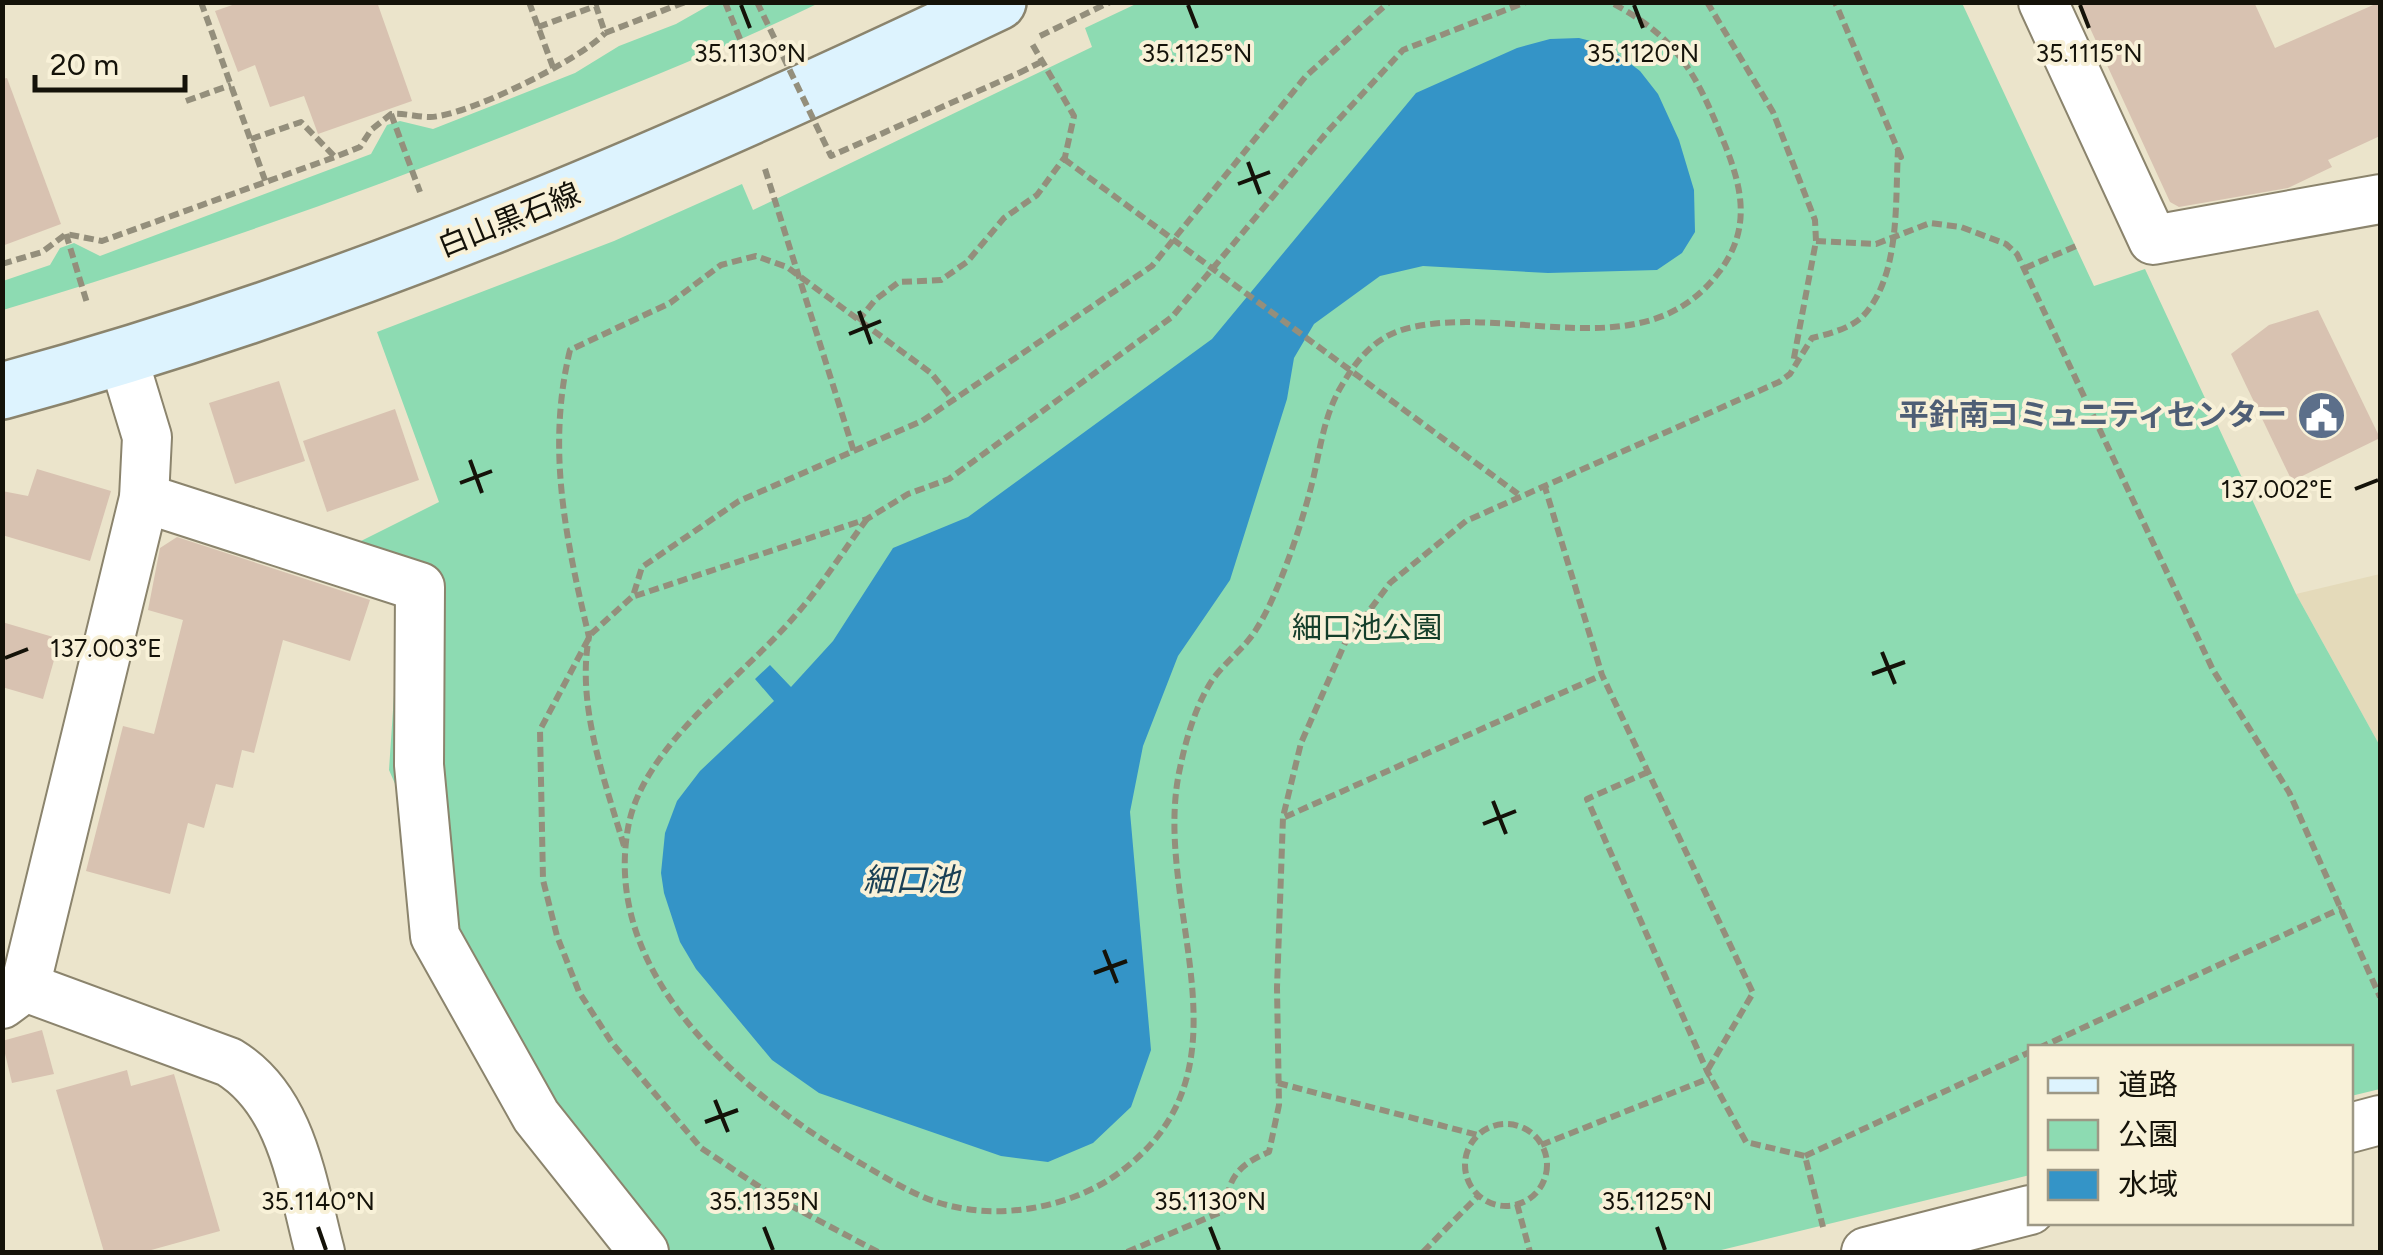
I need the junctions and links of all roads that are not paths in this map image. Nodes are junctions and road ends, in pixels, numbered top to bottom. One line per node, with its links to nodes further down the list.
1 (2043, 2): 3 (street)
2 (1014, 22): 4 (street, 白山黒石線)
3 (2380, 199)
4 (124, 358): 5 (street, 白山黒石線); 6 (street)
5 (2, 391)
6 (144, 498): 7 (street); 13 (street)
7 (14, 995): 12 (street)
8 (2380, 1120): 9 (street)
9 (2353, 1127)
10 (2028, 1210): 11 (street)
11 (1846, 1244)
12 (320, 1252)
13 (644, 1252)

